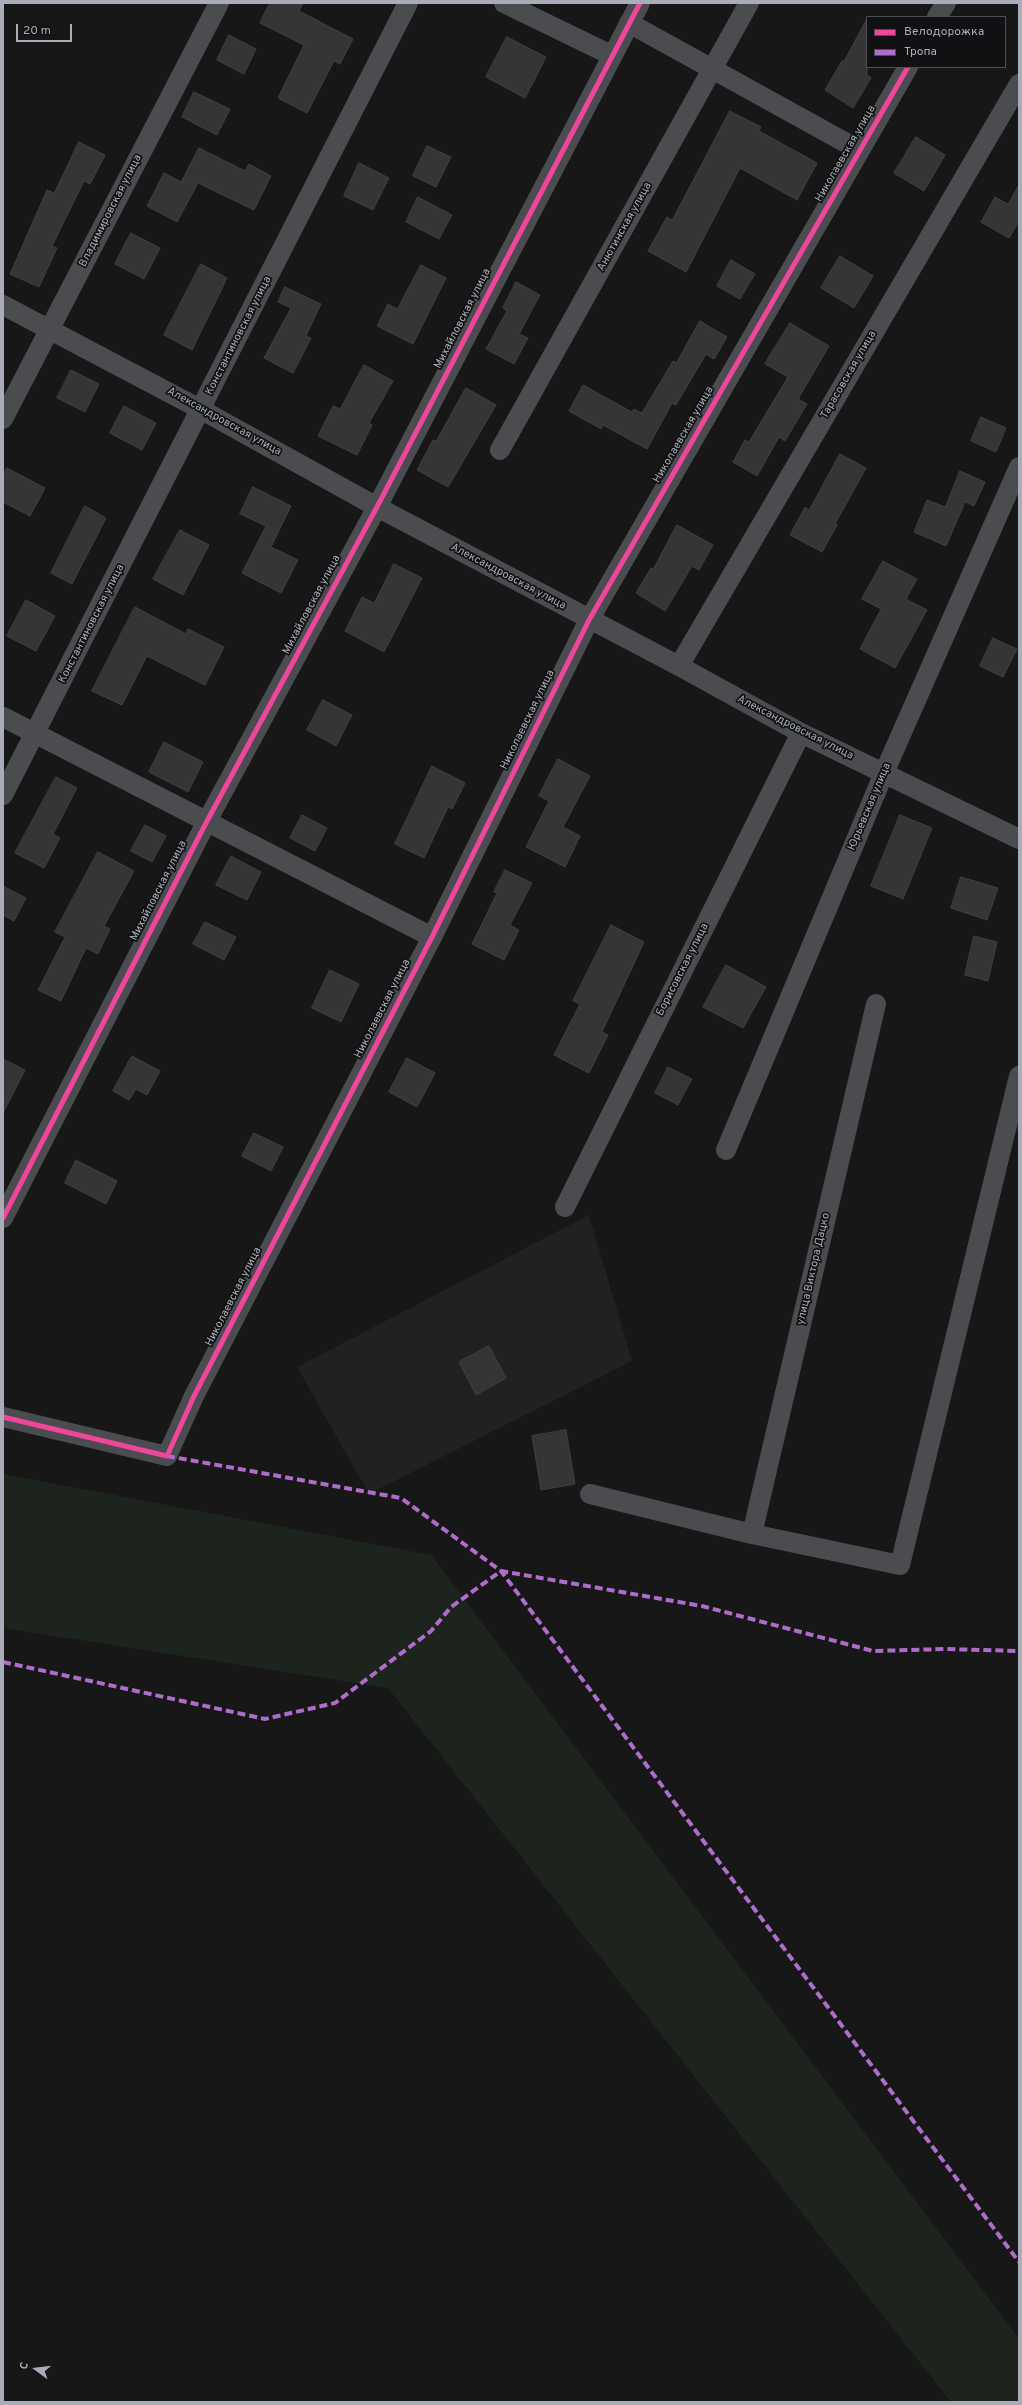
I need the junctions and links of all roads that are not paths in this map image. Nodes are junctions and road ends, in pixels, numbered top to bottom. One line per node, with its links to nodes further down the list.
1 (219, 3): 15 (street, Владимировская улица)
2 (408, 3): 16 (street, Константиновская улица)
3 (504, 3): 9 (street)
4 (640, 3): 8 (street, Михайловская улица)
5 (748, 3): 11 (street, Анютинская улица)
6 (946, 3): 7 (street)
7 (938, 16)
8 (629, 23): 9 (street, Михайловская улица); 11 (street)
9 (611, 55): 20 (street, Михайловская улица)
10 (907, 68): 13 (street, Николаевская улица)
11 (712, 70): 13 (street); 18 (street, Анютинская улица)
12 (1019, 84): 22 (street, Тарасовская улица)
13 (859, 150): 21 (street, Николаевская улица)
14 (3, 305): 15 (street, Александровская улица)
15 (50, 328): 16 (street, Александровская улица); 17 (street, Владимировская улица)
16 (202, 410): 20 (street, Александровская улица); 25 (street, Константиновская улица)
17 (3, 419)
18 (500, 450)
19 (1019, 467): 26 (street, Юрьевская улица)
20 (376, 507): 21 (street, Александровская улица); 28 (street, Михайловская улица)
21 (589, 620): 22 (street, Александровская улица); 30 (street, Николаевская улица)
22 (679, 666): 24 (street, Александровская улица)
23 (3, 717): 25 (street)
24 (801, 733): 26 (street, Александровская улица); 34 (street, Борисовская улица)
25 (36, 734): 27 (street, Константиновская улица); 28 (street)
26 (884, 773): 29 (street, Александровская улица); 33 (street, Юрьевская улица)
27 (3, 795)
28 (206, 821): 30 (street); 35 (street, Михайловская улица)
29 (1019, 839)
30 (432, 937): 36 (street, Николаевская улица)
31 (876, 1004): 38 (street, улица Виктора Дацко)
32 (1019, 1076): 38 (street)
33 (726, 1150)
34 (565, 1207)
35 (3, 1218)
36 (3, 1417)
37 (590, 1494): 38 (street)
38 (752, 1534)

